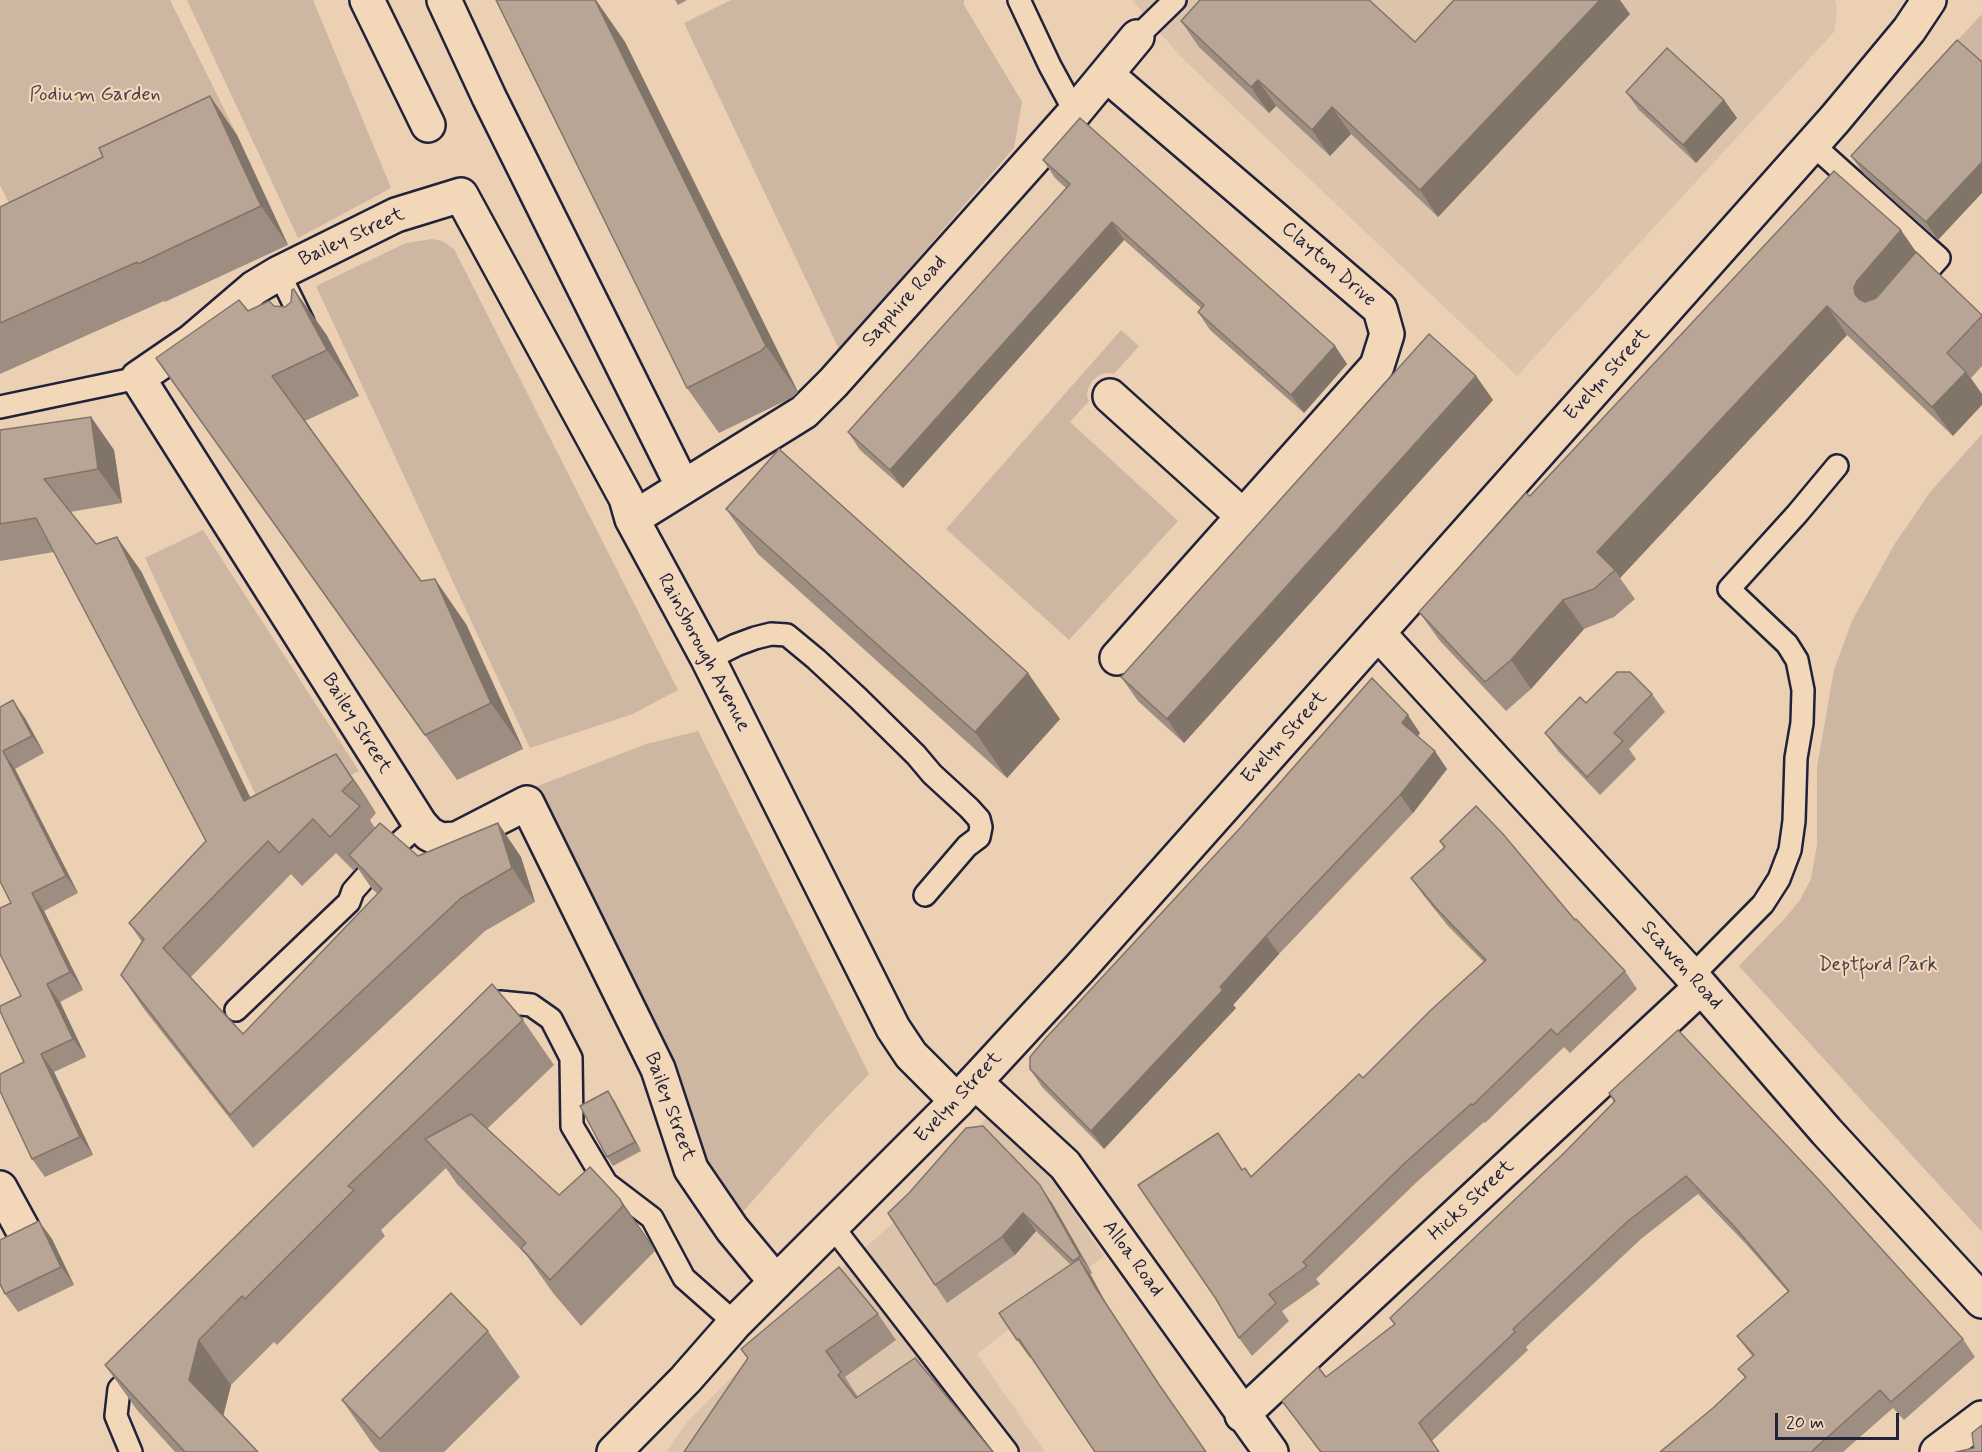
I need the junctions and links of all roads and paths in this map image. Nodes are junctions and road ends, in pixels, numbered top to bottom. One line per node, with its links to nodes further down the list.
1 (367, 0): 9 (street)
2 (444, 0): 19 (street)
3 (1019, 0): 8 (lane)
4 (1175, 0): 6 (lane)
5 (1929, 0): 10 (street, Evelyn Street)
6 (1137, 37): 7 (street, Sapphire Road)
7 (1107, 75): 8 (street, Sapphire Road); 20 (street, Clayton Drive)
8 (1076, 112): 19 (street, Sapphire Road)
9 (428, 125)
10 (1812, 144): 13 (lane); 22 (street, Evelyn Street)
11 (460, 195): 12 (street, Bailey Street); 21 (street, Rainsborough Avenue)
12 (279, 273): 14 (lane); 15 (street, Bailey Street)
13 (1902, 301)
14 (312, 341)
15 (138, 378): 17 (lane); 25 (street, Bailey Street)
16 (1110, 396): 20 (street)
17 (0, 407)
18 (1837, 466): 27 (lane)
19 (683, 487): 21 (street, Sapphire Road)
20 (1244, 517): 23 (street, Clayton Drive)
21 (632, 519): 24 (street, Rainsborough Avenue)
22 (1378, 633): 27 (street, Scawen Road); 30 (street, Evelyn Street)
23 (1117, 658)
24 (708, 659): 26 (lane); 30 (street, Rainsborough Avenue)
25 (420, 824): 28 (lane); 34 (street, Bailey Street)
26 (926, 895)
27 (1696, 982): 35 (street, Scawen Road); 38 (street, Hicks Street)
28 (236, 1010)
29 (476, 1027): 36 (lane)
30 (966, 1092): 32 (street, Evelyn Street); 38 (street, Alloa Road)
31 (0, 1188): 33 (street)
32 (831, 1226): 34 (street, Evelyn Street); 42 (lane)
33 (23, 1230)
34 (776, 1282): 36 (street, Evelyn Street)
35 (1982, 1300)
36 (735, 1323): 41 (street, Evelyn Street)
37 (153, 1355): 40 (lane)
38 (1242, 1415): 43 (street, Alloa Road)
39 (1982, 1418): 44 (street)
40 (131, 1452)
41 (614, 1452)
42 (1007, 1452)
43 (1271, 1452)
44 (1937, 1452)

